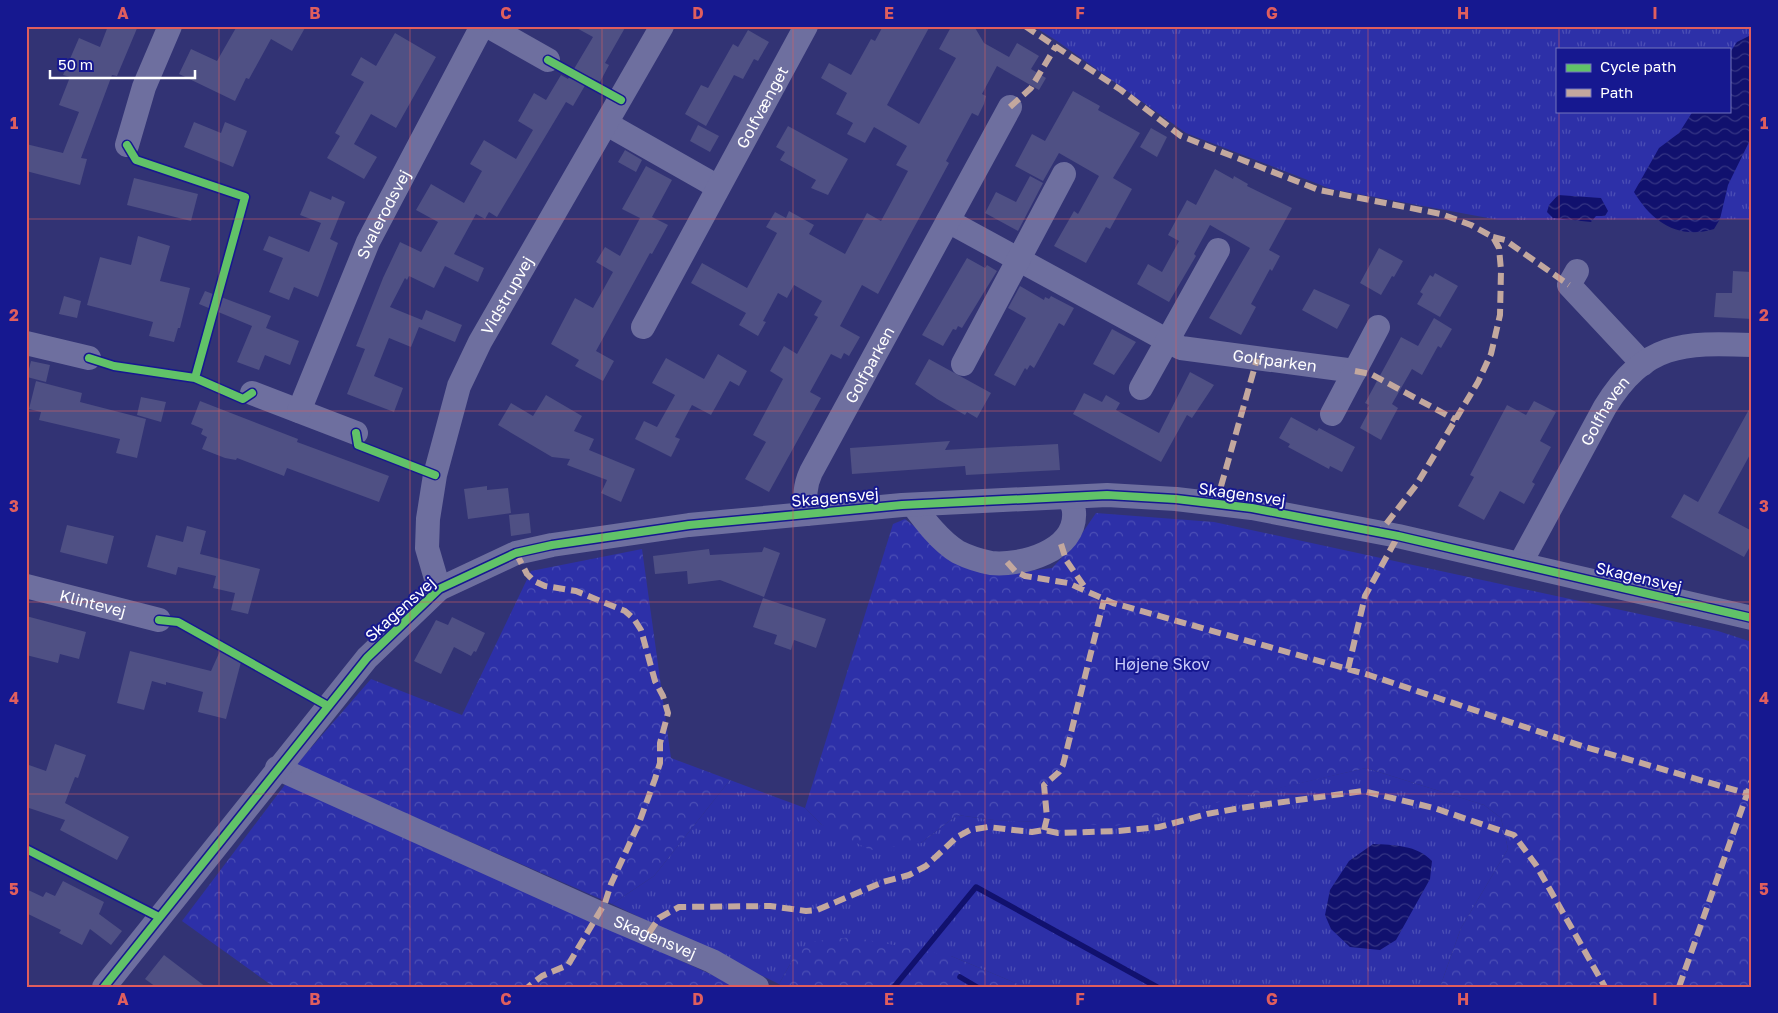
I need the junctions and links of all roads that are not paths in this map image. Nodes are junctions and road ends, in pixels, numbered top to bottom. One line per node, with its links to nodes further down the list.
1 (170, 26): 9 (street)
2 (482, 26): 27 (street, Svalerodsvej)
3 (488, 26): 6 (street)
4 (662, 26): 8 (street, Vidstrupvej)
5 (806, 26): 11 (street, Golfvænget)
6 (548, 60)
7 (1010, 107): 12 (street, Golfparken)
8 (607, 124): 11 (street); 35 (street, Vidstrupvej)
9 (127, 145)
10 (1064, 174): 14 (street)
11 (718, 187): 16 (street, Golfvænget)
12 (948, 221): 14 (street, Golfparken); 32 (street, Golfparken)
13 (1218, 250): 18 (street)
14 (1019, 258): 18 (street, Golfparken); 22 (street)
15 (1577, 271): 23 (street)
16 (643, 327)
17 (1378, 327): 24 (street)
18 (1168, 341): 24 (street, Golfparken); 25 (street)
19 (26, 343): 21 (street)
20 (1752, 345): 23 (street, Golfhaven)
21 (89, 358)
22 (963, 364)
23 (1643, 364): 33 (street, Golfhaven)
24 (1355, 371): 28 (street)
25 (1142, 388)
26 (252, 393): 27 (street)
27 (299, 411): 29 (street)
28 (1332, 414)
29 (356, 433)
30 (1070, 497): 31 (street, Skagensvej); 31 (street); 33 (street, Skagensvej)
31 (913, 505): 32 (street, Skagensvej)
32 (806, 514): 35 (street, Skagensvej)
33 (1520, 564): 36 (street, Skagensvej)
34 (26, 586): 37 (street, Klintevej)
35 (439, 589): 38 (street, Skagensvej)
36 (1752, 618)
37 (158, 620)
38 (277, 768): 39 (street, Skagensvej); 40 (street, Skagensvej)
39 (104, 987)
40 (757, 987)

